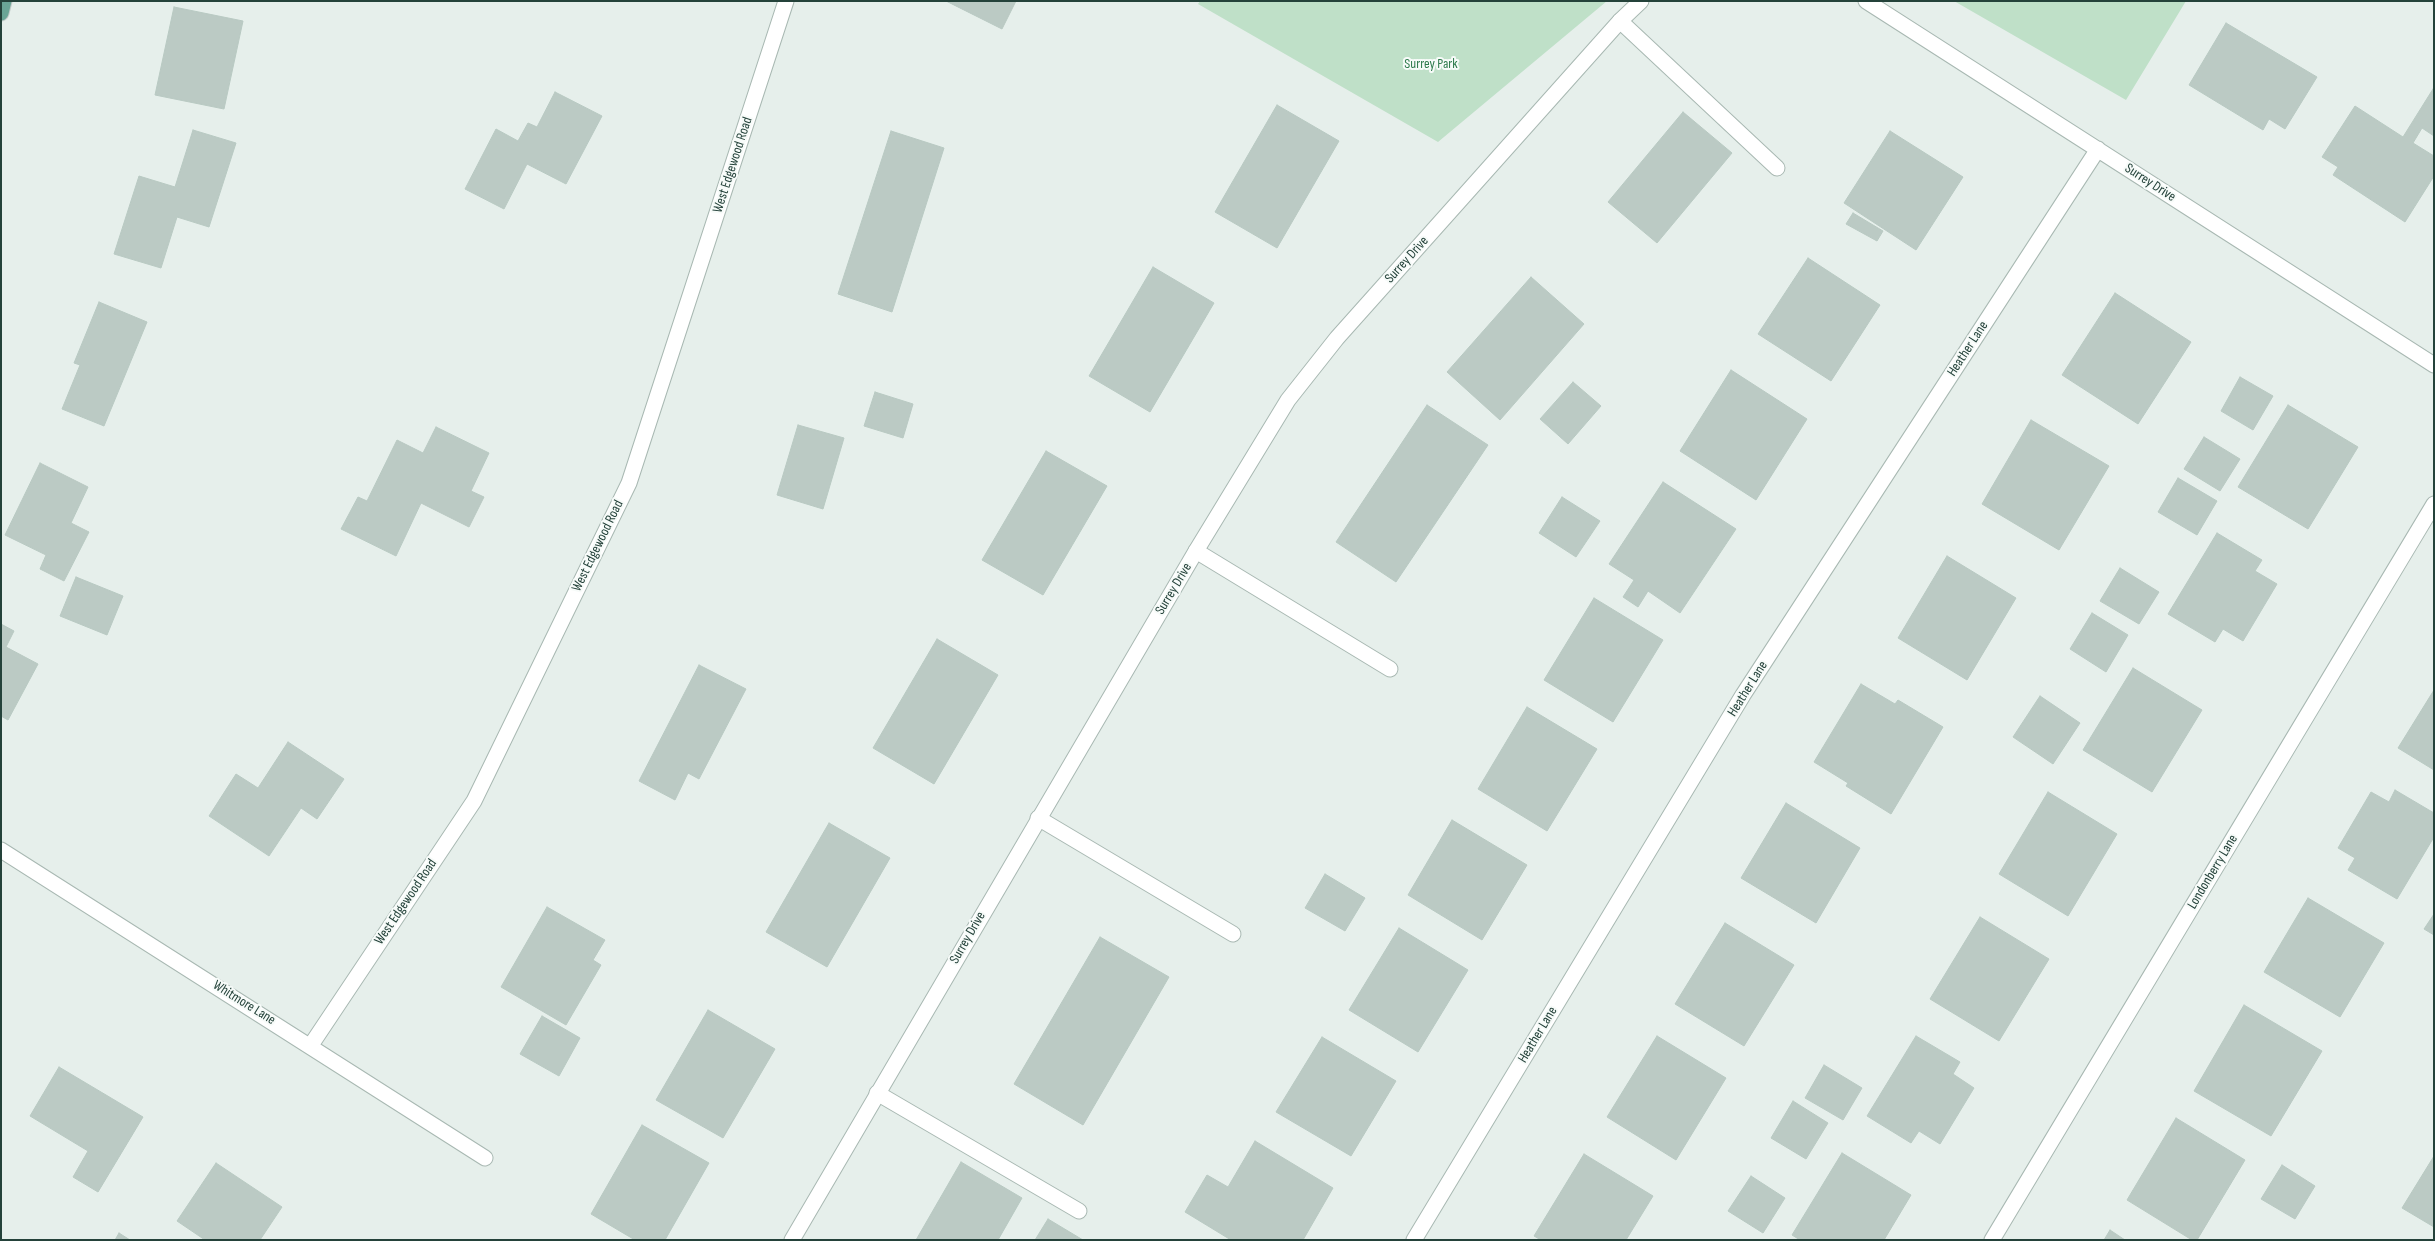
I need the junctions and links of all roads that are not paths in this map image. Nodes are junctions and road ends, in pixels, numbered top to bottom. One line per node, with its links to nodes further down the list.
1 (4, 1): 5 (main road)
2 (786, 1): 16 (street, West Edgewood Road)
3 (1642, 1): 6 (street, Surrey Drive)
4 (1866, 1): 7 (street, Surrey Drive)
5 (1, 13)
6 (1620, 21): 8 (street); 11 (street, Surrey Drive)
7 (2098, 149): 9 (street, Surrey Drive); 21 (street, Heather Lane)
8 (1777, 168)
9 (2434, 365)
10 (2434, 504): 22 (street, Londonberry Lane)
11 (1196, 551): 12 (street); 13 (street, Surrey Drive)
12 (1390, 668)
13 (1038, 818): 15 (street); 17 (street, Surrey Drive)
14 (1, 850): 16 (street, Whitmore Lane)
15 (1233, 934)
16 (311, 1045): 18 (street, Whitmore Lane)
17 (877, 1093): 19 (street); 20 (street, Surrey Drive)
18 (485, 1158)
19 (1079, 1211)
20 (792, 1240)
21 (1414, 1240)
22 (1992, 1240)

